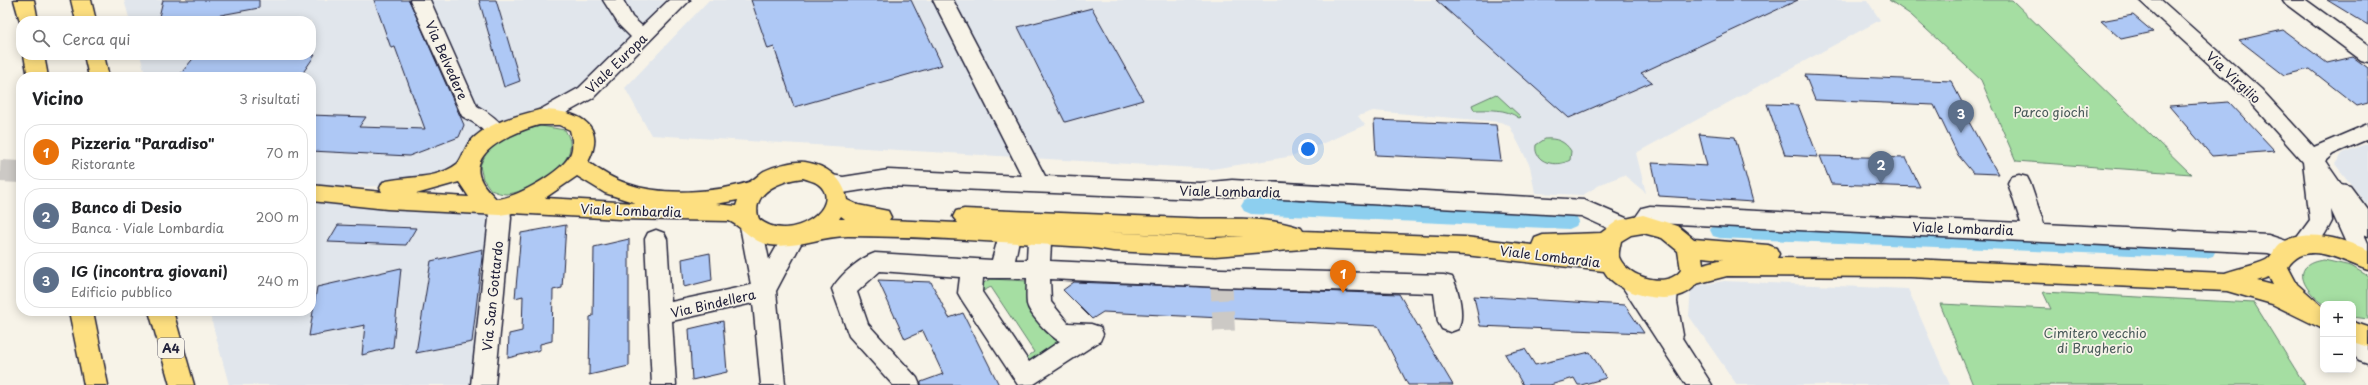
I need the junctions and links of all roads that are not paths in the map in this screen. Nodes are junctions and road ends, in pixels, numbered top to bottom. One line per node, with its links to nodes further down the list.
1 (24, 0): 9 (main road)
2 (81, 0): 10 (main road)
3 (420, 0): 19 (street, Via Belvedere)
4 (613, 0): 11 (street)
5 (680, 0): 11 (street, Viale Europa)
6 (943, 0): 24 (street)
7 (2149, 0): 20 (street, Via Virgilio)
8 (2293, 0): 12 (street)
9 (27, 16)
10 (85, 16)
11 (644, 36): 17 (street, Viale Europa)
12 (2368, 55)
13 (35, 60): 15 (main road)
14 (95, 60): 16 (main road)
15 (37, 72)
16 (98, 72)
17 (543, 117): 19 (main road); 21 (main road)
18 (2368, 131): 20 (street)
19 (496, 132): 22 (main road)
20 (2313, 160): 34 (street); 43 (street); 44 (street, Via Virgilio)
21 (575, 164): 26 (main road, Viale Lombardia); 30 (main road)
22 (466, 169): 27 (main road); 30 (main road)
23 (832, 183): 24 (street, Viale Lombardia); 26 (main road); 29 (main road)
24 (1037, 183): 33 (street, Viale Lombardia)
25 (2019, 183): 35 (street)
26 (756, 188): 32 (main road)
27 (316, 189)
28 (316, 194): 30 (main road, Viale Lombardia)
29 (837, 204): 31 (main road, Viale Lombardia); 37 (main road)
30 (500, 206): 32 (main road, Viale Lombardia); 66 (street, Via San Gottardo)
31 (970, 217): 38 (street, Viale Lombardia); 40 (main road, Viale Lombardia)
32 (749, 223): 37 (main road); 53 (street, Via Bindellera)
33 (1634, 225): 35 (street, Viale Lombardia); 41 (main road); 42 (main road)
34 (2368, 226)
35 (2035, 231): 43 (street, Viale Lombardia)
36 (1009, 234): 37 (main road, Viale Lombardia); 38 (main road, Viale Lombardia); 47 (street)
37 (802, 235): 53 (street, Via Bindellera)
38 (1040, 235): 40 (main road, Viale Lombardia); 48 (street)
39 (656, 239): 55 (street, Via Bindellera)
40 (1315, 239): 42 (main road, Viale Lombardia)
41 (1688, 247): 45 (main road); 49 (main road)
42 (1609, 253): 51 (main road)
43 (2289, 254): 44 (main road); 50 (main road); 54 (main road)
44 (2366, 260)
45 (1910, 268): 49 (main road); 50 (main road)
46 (972, 269): 47 (street); 48 (street); 69 (street)
47 (1001, 269): 48 (street)
48 (1038, 269): 58 (street)
49 (1691, 276): 52 (main road)
50 (2227, 282): 54 (main road)
51 (1632, 283): 52 (main road); 61 (street)
52 (1666, 290): 61 (street)
53 (764, 291): 55 (street, Via Bindellera); 68 (street, Via Bindellera)
54 (2314, 313)
55 (662, 314): 67 (street, Via Bindellera)
56 (82, 316): 64 (main road)
57 (162, 316): 65 (main road, A4)
58 (1450, 322)
59 (2356, 333): 60 (main road)
60 (2368, 336)
61 (1672, 342): 70 (street)
62 (2356, 343): 63 (street)
63 (2368, 353)
64 (96, 385)
65 (182, 385)
66 (483, 385)
67 (664, 385)
68 (773, 385)
69 (908, 385)
70 (1700, 385)

